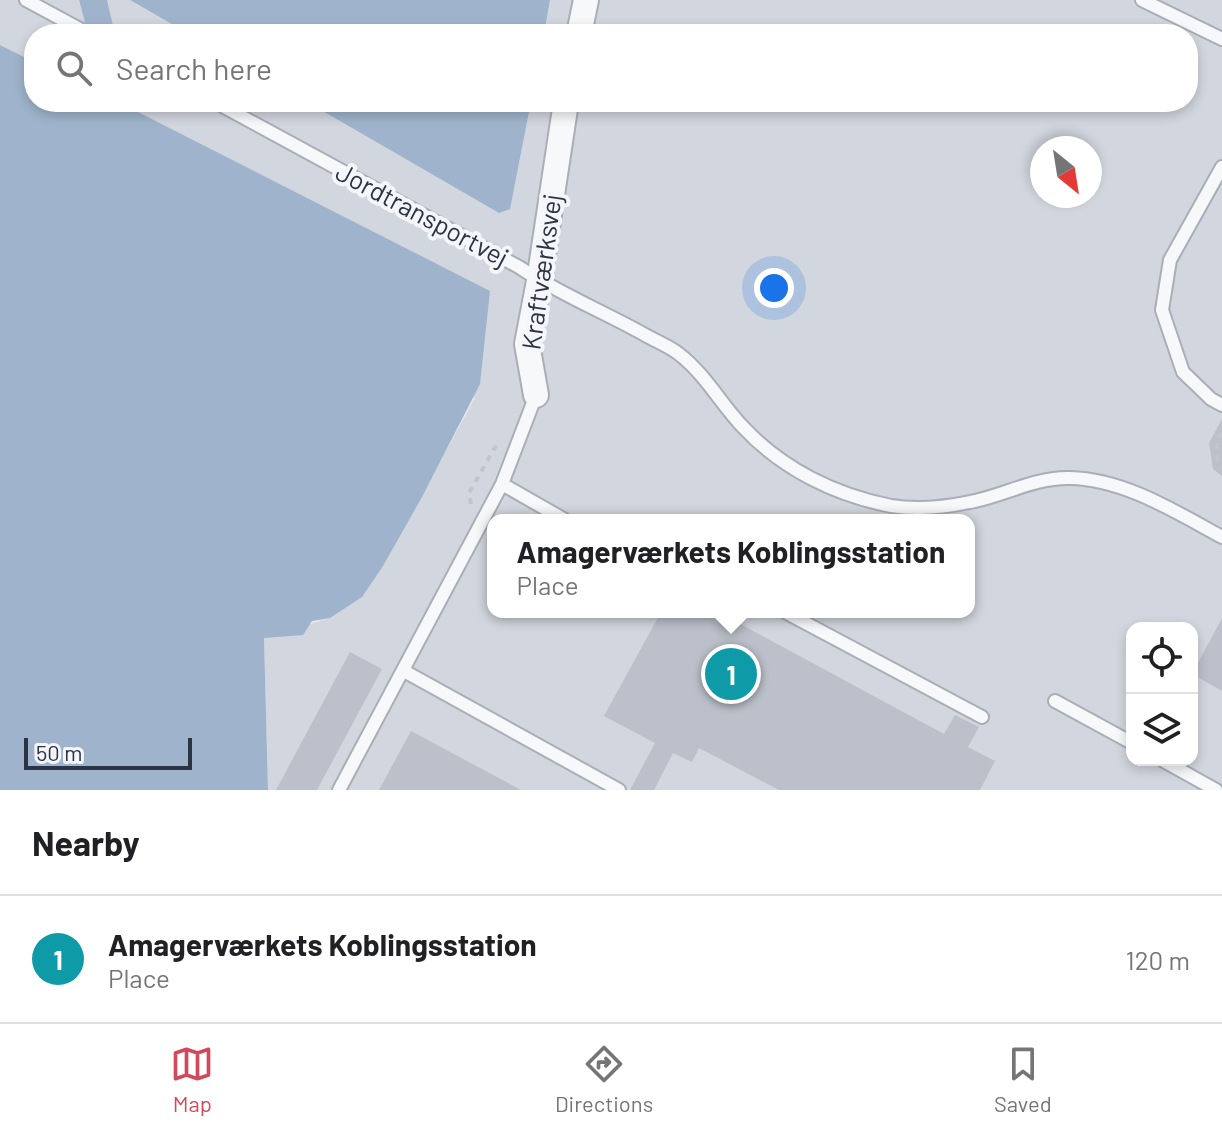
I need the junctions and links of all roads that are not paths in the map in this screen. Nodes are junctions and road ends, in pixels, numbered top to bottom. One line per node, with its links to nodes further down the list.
1 (26, 0): 4 (lane)
2 (586, 0): 5 (street)
3 (1142, 0): 6 (lane)
4 (70, 24)
5 (581, 24)
6 (1191, 24)
7 (1198, 27): 8 (lane)
8 (1222, 39)
9 (233, 112): 12 (lane, Jordtransportvej)
10 (564, 112): 12 (street, Kraftværksvej)
11 (1222, 167): 14 (lane)
12 (539, 281): 13 (street, Kraftværksvej); 17 (lane, Jordtransportvej)
13 (536, 395): 15 (lane, Kraftværksvej)
14 (1222, 405)
15 (502, 484): 16 (lane); 19 (lane, Kraftværksvej)
16 (554, 514)
17 (1222, 537)
18 (796, 618): 21 (lane)
19 (404, 671): 24 (lane, Kraftværksvej); 25 (lane)
20 (1055, 701): 22 (lane)
21 (982, 717)
22 (1126, 740)
23 (1173, 766): 26 (lane)
24 (339, 790)
25 (619, 790)
26 (1216, 790)

